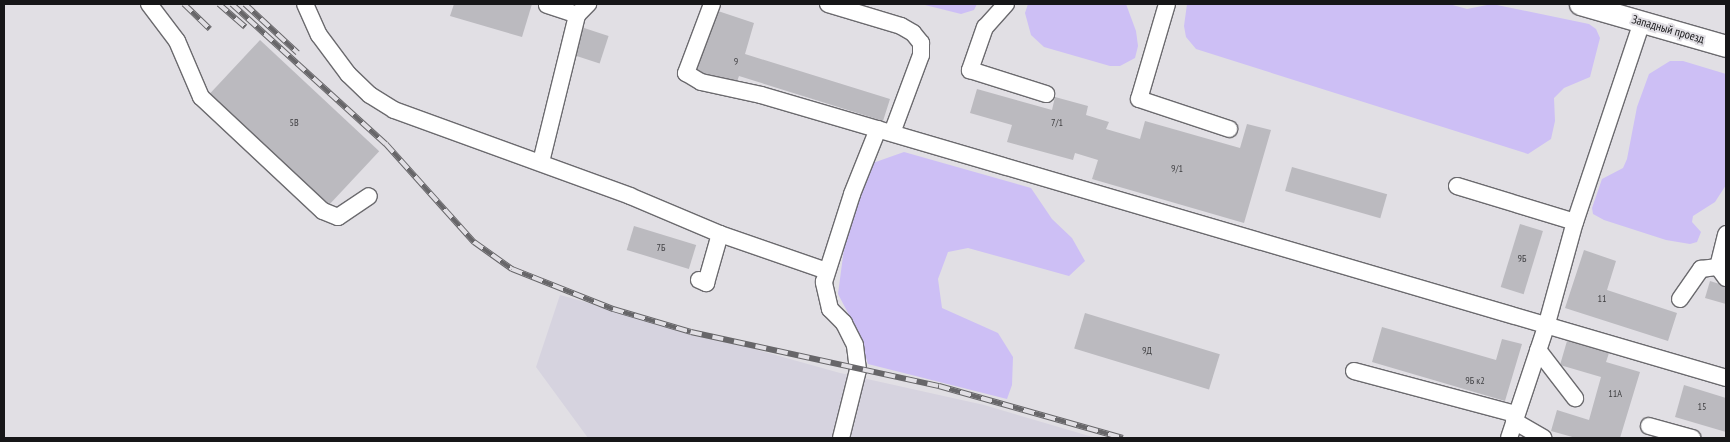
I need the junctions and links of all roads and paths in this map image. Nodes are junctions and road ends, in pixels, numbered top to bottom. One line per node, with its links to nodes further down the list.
1 (149, 4): 17 (lane)
2 (305, 4): 15 (lane)
3 (712, 4): 14 (lane)
4 (828, 4): 14 (lane)
5 (1006, 4): 12 (lane)
6 (1168, 4): 13 (lane)
7 (1580, 4): 10 (main road, Западный проезд)
8 (547, 5): 9 (lane)
9 (582, 9): 15 (lane)
10 (1642, 22): 11 (main road, Западный проезд); 18 (lane)
11 (1726, 46)
12 (1046, 94)
13 (1229, 130)
14 (885, 131): 21 (lane); 25 (lane)
15 (541, 162): 19 (lane)
16 (1457, 186): 18 (lane)
17 (369, 196)
18 (1575, 222): 25 (lane)
19 (720, 234): 21 (lane); 23 (lane)
20 (1726, 234): 22 (lane)
21 (827, 271): 32 (lane)
22 (1722, 272): 24 (lane)
23 (698, 280)
24 (1680, 299)
25 (1546, 327): 26 (lane); 28 (lane)
26 (1538, 350): 29 (lane); 30 (lane)
27 (1354, 371): 30 (lane)
28 (1726, 378)
29 (1575, 398)
30 (1515, 418): 33 (lane); 34 (lane)
31 (1649, 426): 35 (lane)
32 (841, 438)
33 (1509, 438)
34 (1544, 438)
35 (1692, 438)

